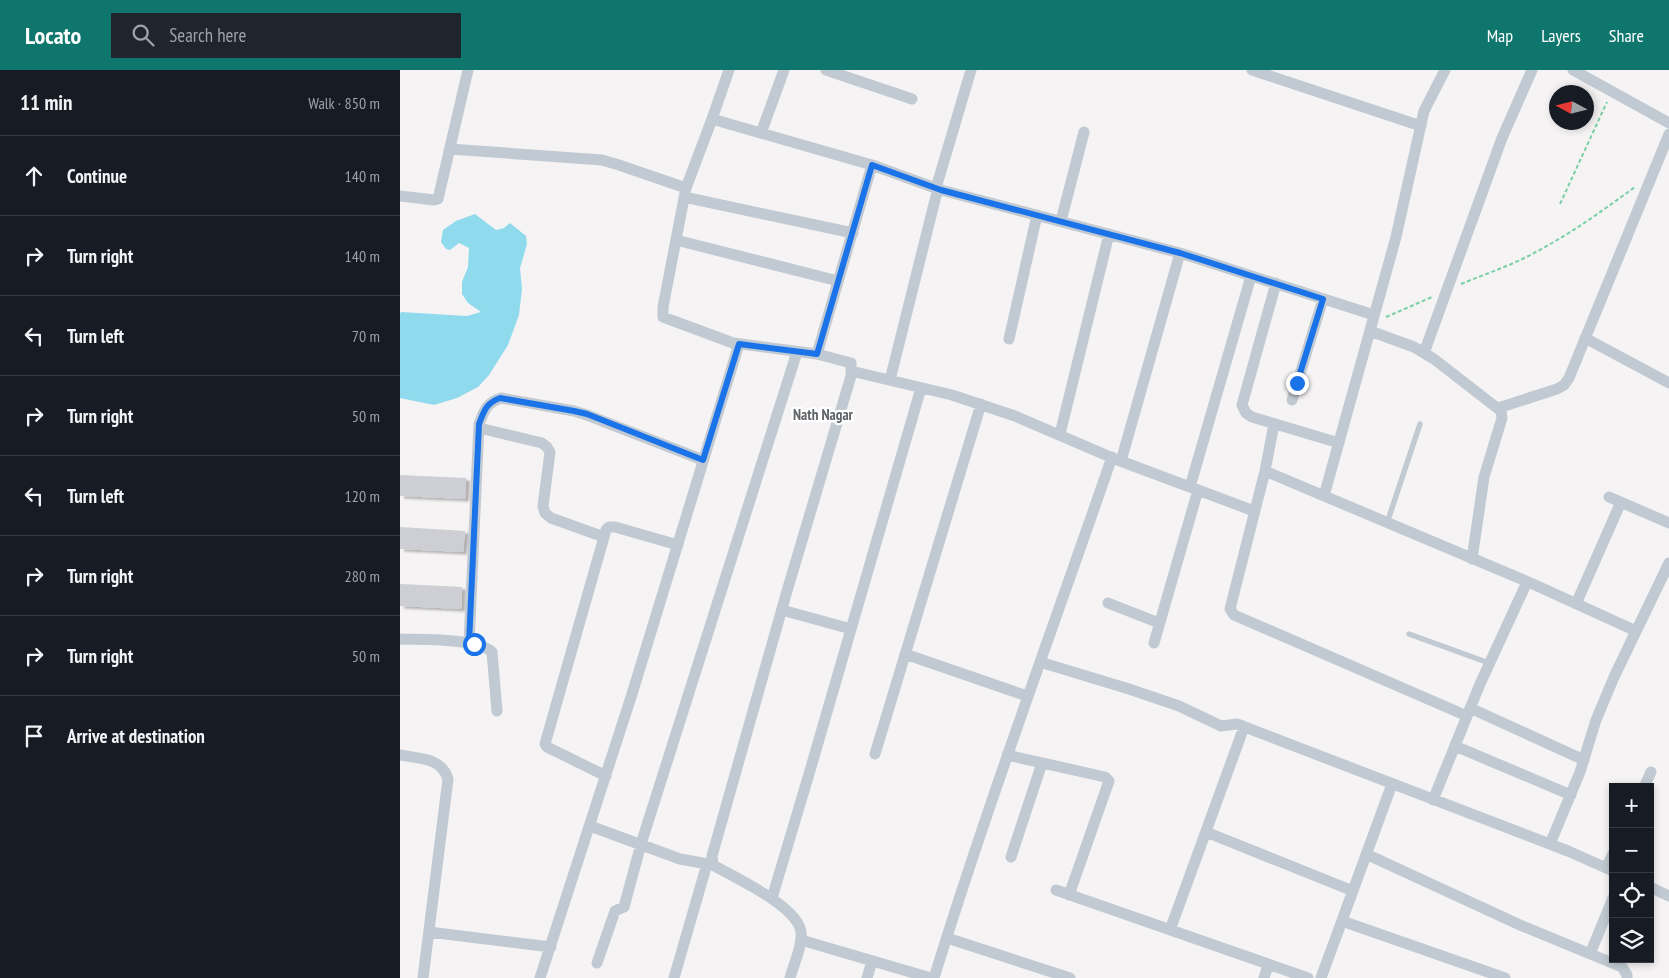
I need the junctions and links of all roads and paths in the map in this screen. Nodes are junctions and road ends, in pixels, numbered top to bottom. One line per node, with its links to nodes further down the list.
1 (468, 70): 19 (street)
2 (729, 70): 13 (street)
3 (784, 70): 17 (street)
4 (826, 70): 12 (street)
5 (971, 70): 22 (street)
6 (1252, 70): 15 (street)
7 (1444, 70): 15 (street)
8 (1532, 70): 35 (street)
9 (1573, 70): 10 (street)
10 (1593, 75): 11 (street)
11 (1612, 92): 14 (street); 25 (path)
12 (912, 99)
13 (712, 120): 17 (street); 23 (street)
14 (1669, 122)
15 (1421, 126): 37 (street)
16 (1084, 132): 27 (street)
17 (762, 133): 20 (street)
18 (1669, 134): 40 (street)
19 (450, 149): 23 (street); 24 (street)
20 (872, 165): 22 (street); 28 (street)
21 (1637, 185): 35 (path)
22 (937, 188): 26 (street); 46 (street)
23 (685, 192): 28 (street); 30 (street)
24 (400, 196)
25 (1560, 204)
26 (1037, 215): 27 (street); 39 (street)
27 (1061, 221): 29 (street)
28 (853, 233): 33 (street)
29 (1109, 234): 31 (street); 55 (street)
30 (676, 240): 33 (street); 41 (street)
31 (1180, 253): 32 (street); 57 (street)
32 (1251, 276): 34 (street); 60 (street)
33 (838, 281): 44 (street)
34 (1276, 283): 36 (street); 52 (street)
35 (1447, 290): 37 (path); 43 (street)
36 (1323, 299): 37 (street); 49 (street)
37 (1374, 315): 38 (street)
38 (1370, 332): 43 (street); 56 (street)
39 (1009, 338)
40 (1585, 338): 47 (street); 51 (street)
41 (739, 344): 42 (street); 58 (street)
42 (797, 352): 44 (street); 103 (street)
43 (1424, 353): 51 (street)
44 (817, 354): 45 (street)
45 (851, 371): 46 (street); 74 (street)
46 (890, 380): 48 (street)
47 (1669, 383)
48 (921, 388): 50 (street); 76 (street)
49 (1292, 400)
50 (981, 404): 55 (street); 82 (street)
51 (1498, 408): 69 (street)
52 (1274, 424): 56 (street); 59 (street)
53 (1420, 424): 65 (lane)
54 (479, 428): 58 (street); 67 (street); 80 (street)
55 (1060, 434): 57 (street)
56 (1339, 443): 61 (street)
57 (1116, 459): 60 (street); 83 (street)
58 (703, 460): 68 (street)
59 (1265, 471): 61 (street); 64 (street)
60 (1194, 488): 64 (street); 75 (street)
61 (1324, 496): 65 (street)
62 (1608, 497): 63 (street)
63 (1622, 502): 66 (street); 73 (street)
64 (1254, 511): 87 (street)
65 (1387, 523): 69 (street)
66 (1669, 523)
67 (604, 537): 68 (street); 96 (street)
68 (678, 545): 96 (street)
69 (1472, 558): 71 (street)
70 (1669, 563): 77 (street)
71 (1527, 582): 73 (street); 84 (street)
72 (1108, 604): 75 (street)
73 (1576, 604): 77 (street)
74 (782, 610): 76 (street); 107 (street)
75 (1159, 623): 81 (street)
76 (851, 629): 114 (street)
77 (1636, 631): 93 (street)
78 (1410, 634): 84 (lane)
79 (400, 639): 80 (street)
80 (469, 643): 86 (street)
81 (1154, 643)
82 (905, 654): 85 (street); 90 (street)
83 (1040, 662): 85 (street); 88 (street)
84 (1489, 663): 87 (street)
85 (1028, 696): 92 (street)
86 (497, 711)
87 (1468, 712): 89 (street); 93 (street)
88 (1244, 727): 98 (street); 102 (street)
89 (1455, 746): 99 (street); 100 (street)
90 (875, 754)
91 (400, 755): 118 (street)
92 (1007, 755): 94 (street); 119 (street)
93 (1584, 760): 99 (street)
94 (1042, 763): 106 (street); 112 (street)
95 (1651, 772): 97 (street)
96 (606, 776): 101 (street)
97 (1646, 783)
98 (1392, 784): 100 (street); 105 (street)
99 (1571, 795): 104 (street)
100 (1433, 800): 104 (street)
101 (590, 826): 103 (street); 121 (street)
102 (1206, 832): 111 (street); 117 (street)
103 (640, 844): 107 (street); 124 (street)
104 (1550, 844): 108 (street)
105 (1366, 854): 111 (street); 122 (street)
106 (1011, 857)
107 (710, 865): 114 (street); 128 (street)
108 (1609, 869)
109 (1654, 889): 113 (street)
110 (1056, 890): 112 (street)
111 (1353, 891): 116 (street)
112 (1069, 895): 117 (street)
113 (1669, 896)
114 (772, 898): 120 (street)
115 (1609, 908): 122 (street)
116 (1342, 921): 135 (street); 136 (street)
117 (1170, 930): 125 (street)
118 (429, 932): 121 (street); 126 (street)
119 (947, 938): 131 (street); 132 (street)
120 (801, 940): 123 (street); 129 (street)
121 (550, 947): 127 (street)
122 (1590, 954): 137 (street)
123 (872, 961): 130 (street); 131 (street)
124 (597, 963)
125 (1268, 965): 133 (street); 134 (street)
126 (423, 978)
127 (540, 978)
128 (674, 978)
129 (790, 978)
130 (867, 978)
131 (933, 978)
132 (1070, 978)
133 (1264, 978)
134 (1308, 978)
135 (1321, 978)
136 (1505, 978)
137 (1627, 978)

